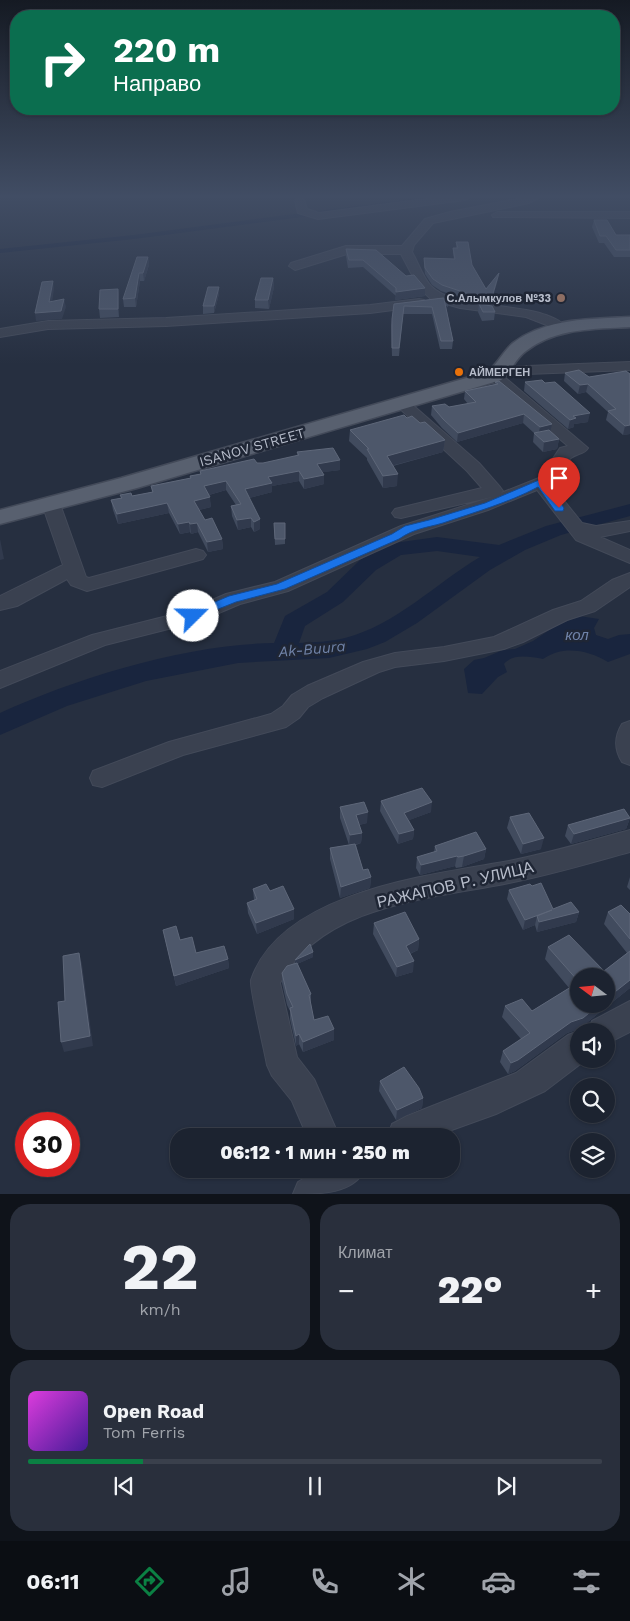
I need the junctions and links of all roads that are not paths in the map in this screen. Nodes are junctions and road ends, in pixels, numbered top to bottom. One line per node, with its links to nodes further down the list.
1 (337, 253): 3 (street)
2 (407, 253): 4 (street)
3 (295, 266)
4 (443, 300): 6 (street); 7 (street)
5 (630, 322): 6 (main road, ISANOV STREET)
6 (556, 329): 8 (main road, ISANOV STREET)
7 (0, 332)
8 (504, 365): 9 (street); 12 (main road, ISANOV STREET); 13 (street)
9 (612, 366): 10 (street); 11 (street)
10 (630, 366)
11 (630, 382)
12 (402, 403): 14 (main road, ISANOV STREET); 15 (street)
13 (547, 490): 18 (street); 24 (street)
14 (52, 504): 16 (main road, ISANOV STREET); 21 (street)
15 (401, 513)
16 (0, 517)
17 (630, 526): 18 (street)
18 (576, 528): 20 (street)
19 (196, 556): 21 (street)
20 (630, 557)
21 (74, 568): 23 (street)
22 (630, 578): 27 (street)
23 (0, 603)
24 (0, 680)
25 (630, 730): 26 (street)
26 (630, 756)
27 (102, 778)
28 (630, 840): 32 (street, РАЖАПОВ Р. УЛИЦА)
29 (630, 1015): 30 (street)
30 (615, 1024)
31 (570, 1053): 33 (street)
32 (320, 1128)
33 (415, 1128)

